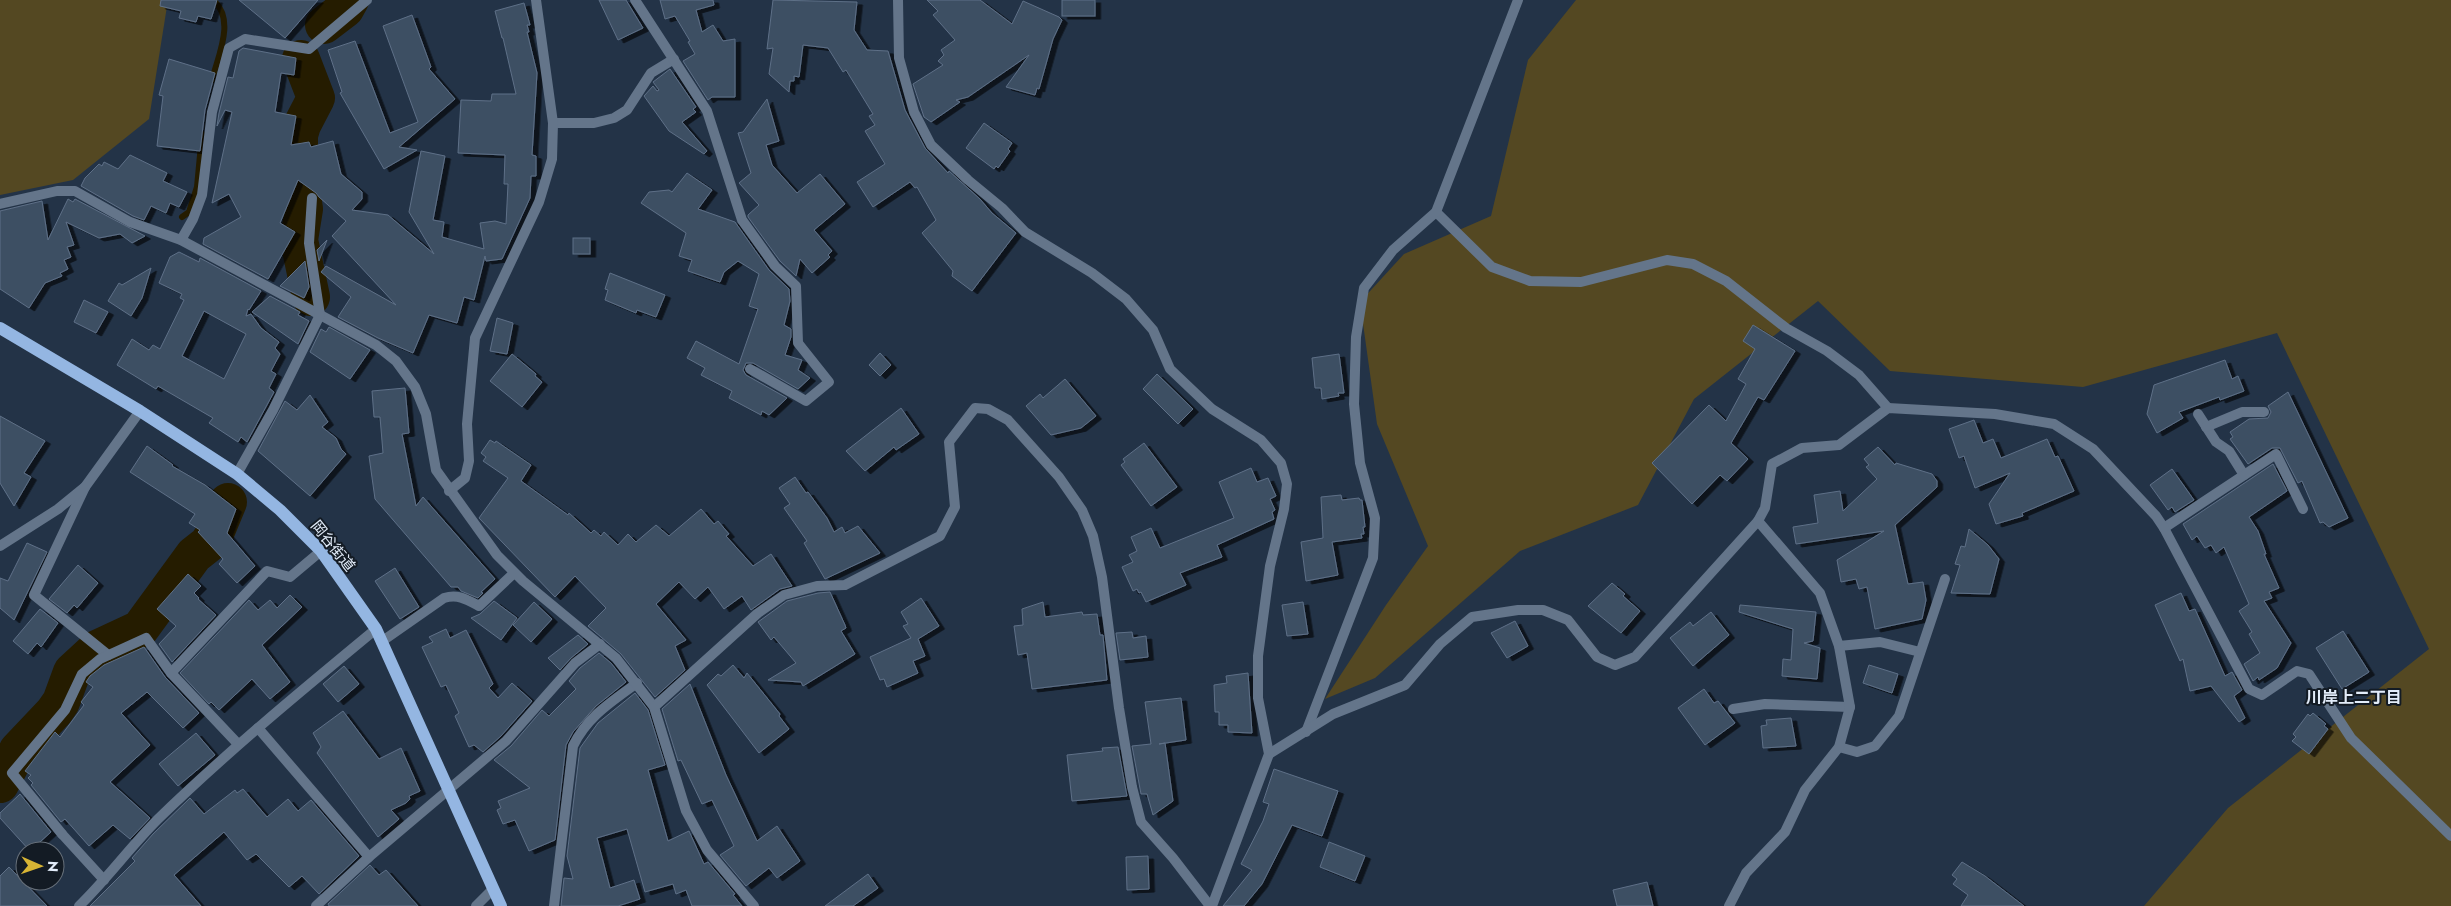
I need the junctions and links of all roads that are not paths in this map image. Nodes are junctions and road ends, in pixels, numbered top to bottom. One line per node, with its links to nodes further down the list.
1 (367, 0): 11 (street)
2 (536, 0): 7 (street)
3 (635, 0): 6 (street)
4 (898, 0): 46 (street)
5 (1518, 0): 10 (street)
6 (674, 59): 7 (street); 14 (street)
7 (553, 122): 23 (street)
8 (312, 198): 12 (street)
9 (0, 204): 11 (street)
10 (1436, 212): 15 (street); 43 (street)
11 (181, 240): 12 (street)
12 (320, 314): 20 (street); 23 (street)
13 (0, 328): 16 (main road, 岡谷街道)
14 (750, 370)
15 (1888, 408): 25 (street); 26 (street)
16 (140, 411): 20 (main road, 岡谷街道); 22 (street)
17 (2264, 412): 19 (street)
18 (2198, 414): 19 (street)
19 (2206, 427): 21 (street)
20 (237, 474): 28 (main road, 岡谷街道)
21 (2244, 475): 24 (street); 26 (street)
22 (85, 487): 27 (street); 36 (street)
23 (449, 491): 29 (street)
24 (2303, 509)
25 (1758, 521): 34 (street); 43 (street)
26 (2164, 528): 48 (street)
27 (0, 546)
28 (321, 552): 31 (main road, 岡谷街道); 37 (street)
29 (514, 573): 32 (street); 33 (street)
30 (1945, 579): 35 (street)
31 (376, 629): 32 (main road, 岡谷街道); 42 (street)
32 (382, 642): 47 (main road, 岡谷街道)
33 (600, 644): 38 (street); 47 (street)
34 (1839, 646): 35 (street); 40 (street)
35 (1920, 652): 45 (street)
36 (108, 655): 37 (street); 50 (street)
37 (171, 673): 44 (street)
38 (637, 683): 39 (street); 56 (street)
39 (654, 707): 57 (street); 58 (street)
40 (1850, 707): 41 (street); 45 (street)
41 (1733, 709)
42 (258, 728): 44 (street); 49 (street)
43 (1306, 732): 46 (street)
44 (238, 744): 50 (street)
45 (1839, 747): 59 (street)
46 (1269, 754): 58 (street)
47 (448, 790): 49 (street); 51 (main road, 岡谷街道)
48 (2451, 836)
49 (369, 858): 53 (street)
50 (104, 880): 52 (street)
51 (494, 889): 54 (street); 55 (main road, 岡谷街道)
52 (79, 906)
53 (316, 906)
54 (476, 906)
55 (501, 906)
56 (554, 906)
57 (754, 906)
58 (1211, 906)
59 (1729, 906)

